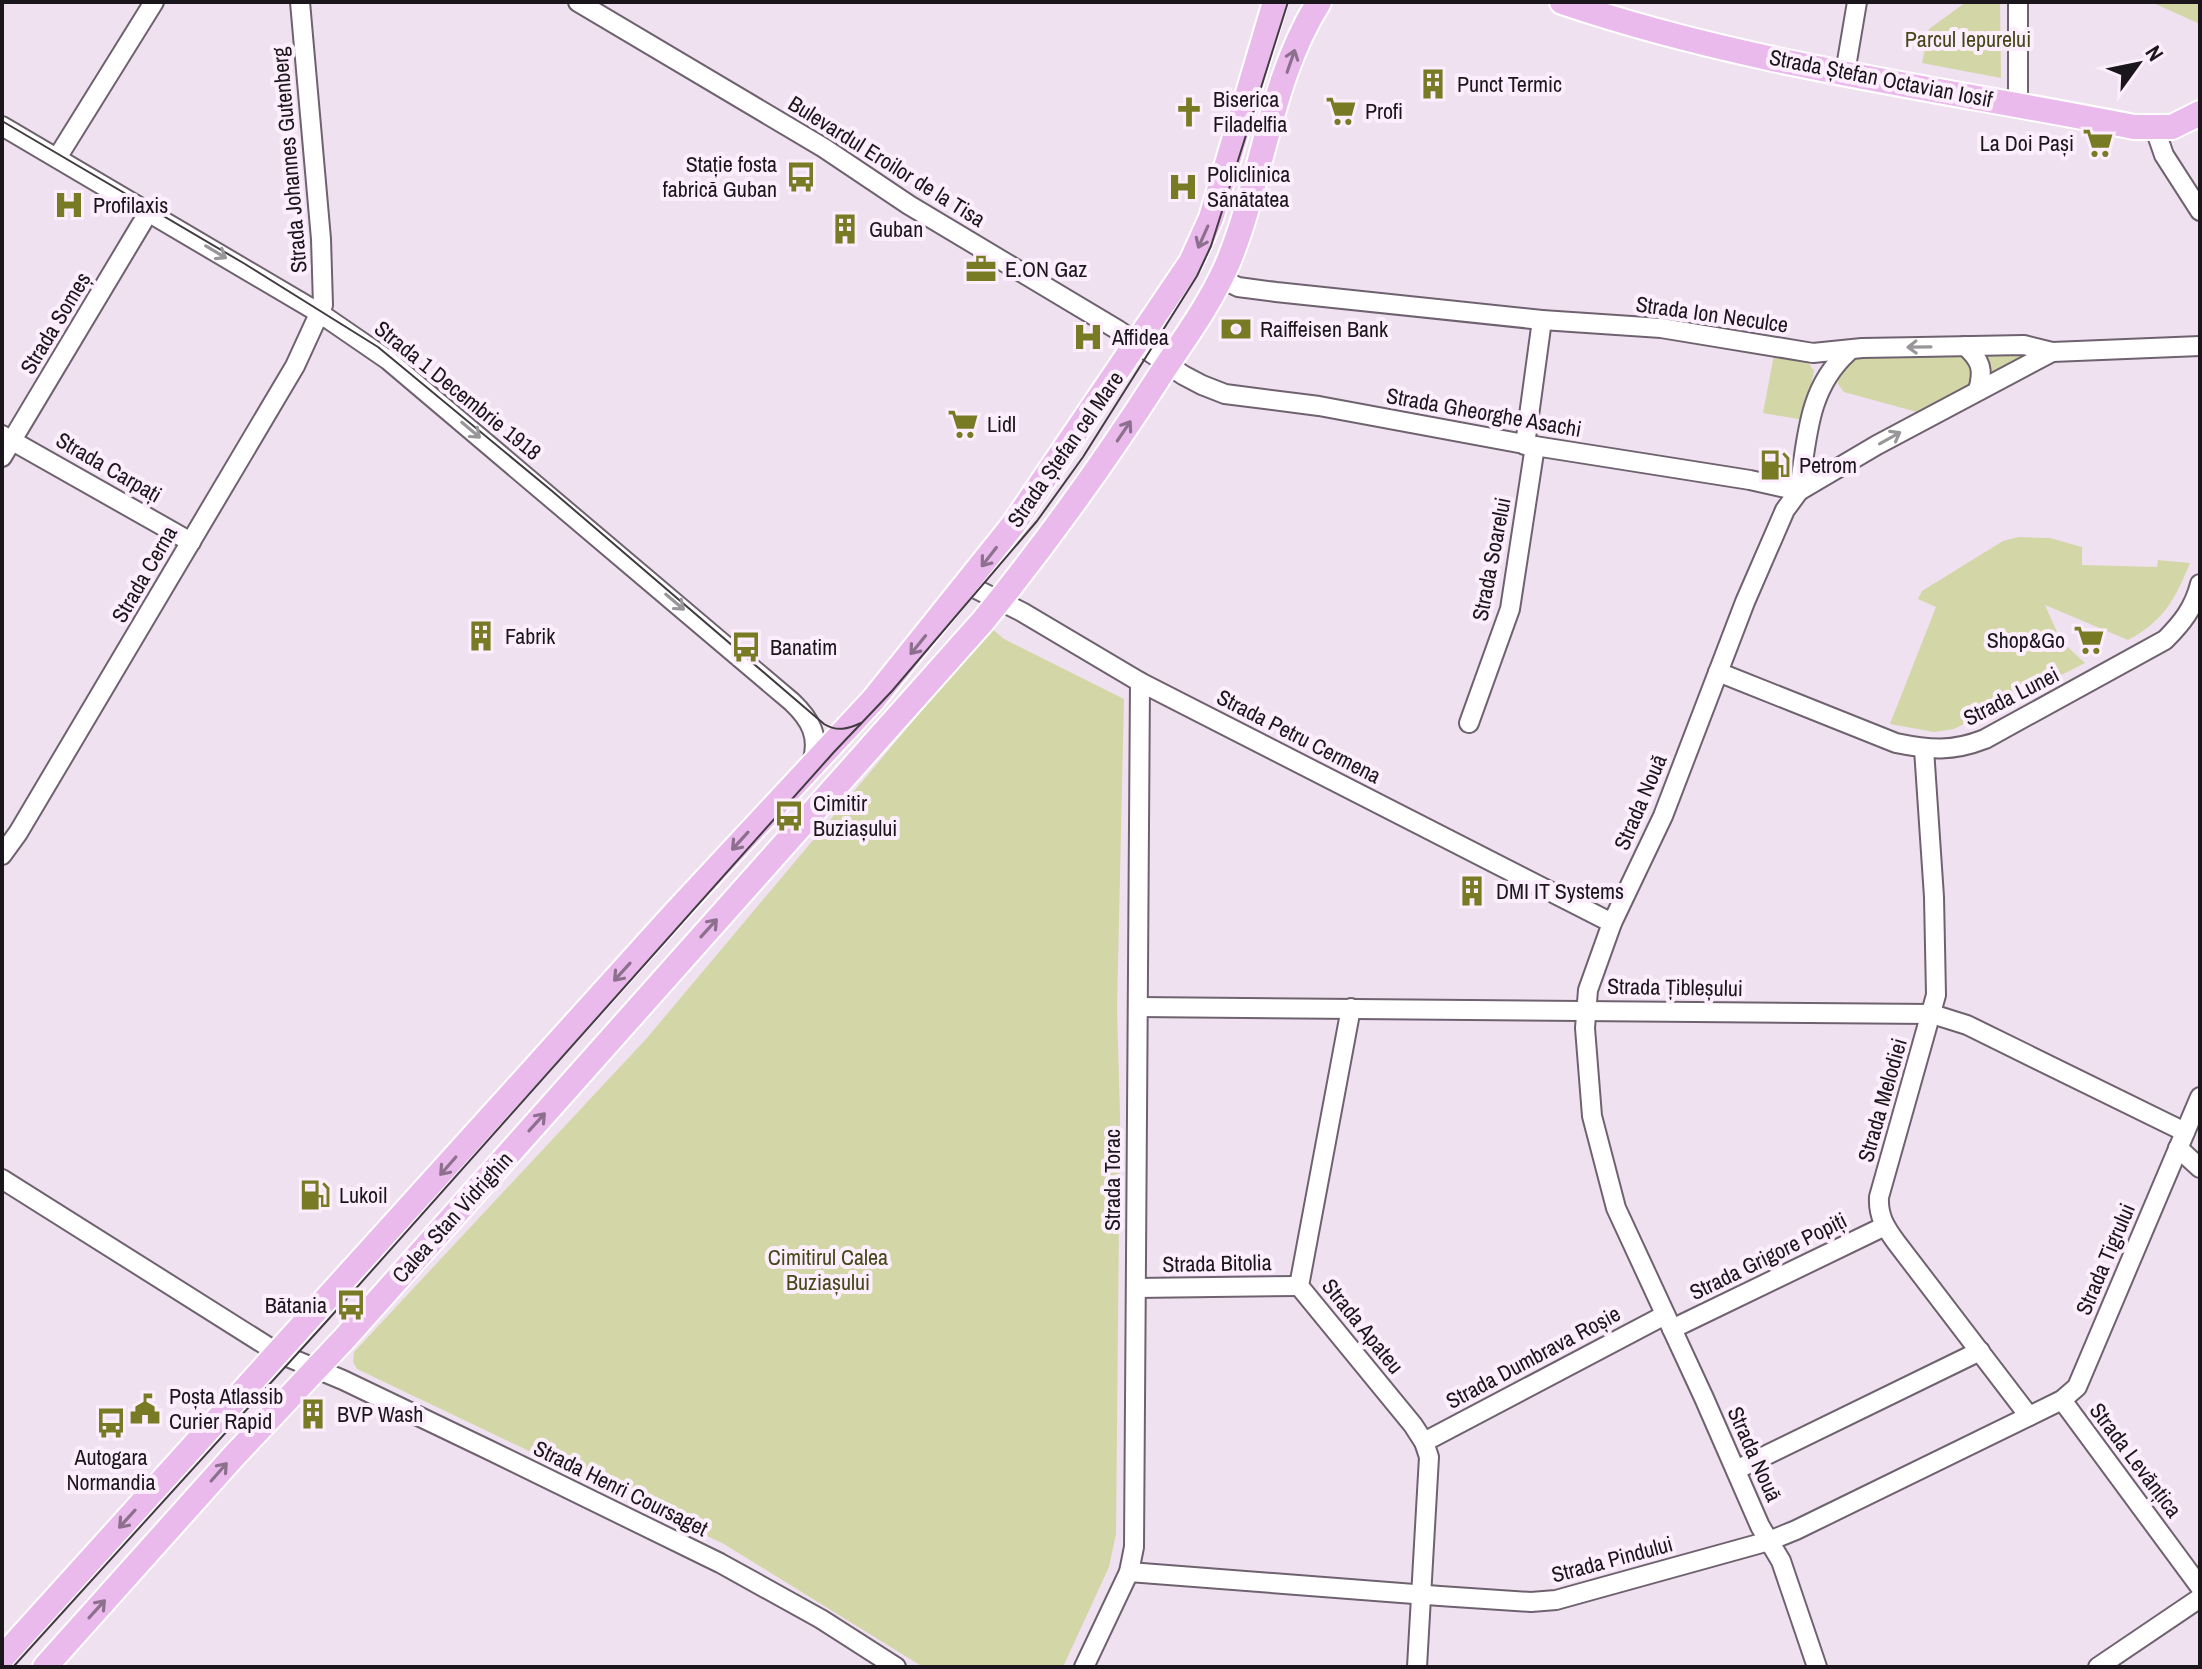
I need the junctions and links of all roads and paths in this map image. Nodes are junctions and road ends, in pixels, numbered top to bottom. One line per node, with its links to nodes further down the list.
1 (154, 2): 16 (street)
2 (300, 2): 20 (street, Strada Johannes Gutenberg)
3 (578, 2): 22 (street, Bulevardul Eroilor de la Tisa)
4 (1275, 2): 22 (main road, Strada Ștefan cel Mare, one-way to 22)
5 (1307, 2): 10 (street, Strada Ștefan cel Mare)
6 (1319, 2): 10 (main road)
7 (1562, 2): 11 (main road, Strada Ștefan Octavian Iosif)
8 (1857, 2): 11 (street)
9 (2018, 2): 12 (street)
10 (1301, 30): 19 (main road, Strada Ștefan cel Mare, one-way to 10)
11 (1845, 73): 12 (main road, Strada Ștefan Octavian Iosif)
12 (2018, 104): 15 (main road, Strada Ștefan Octavian Iosif)
13 (2200, 113): 15 (main road, Strada Ștefan Octavian Iosif)
14 (2, 126): 16 (street, Strada 1 Decembrie 1918)
15 (2155, 129): 17 (street)
16 (57, 158): 18 (street, Strada 1 Decembrie 1918)
17 (2200, 211)
18 (148, 213): 20 (street, Strada 1 Decembrie 1918, one-way to 20); 31 (street, Strada Someș)
19 (1220, 278): 21 (street, Strada Ion Neculce); 28 (main road, Strada Ștefan cel Mare)
20 (321, 314): 35 (street, Strada Cerna); 43 (street, Strada 1 Decembrie 1918, one-way to 43)
21 (1542, 320): 27 (street, Strada Ion Neculce); 32 (street, Strada Soarelui)
22 (1138, 343): 28 (street, Bulevardul Eroilor de la Tisa); 36 (main road, Strada Ștefan cel Mare, one-way to 36)
23 (1965, 346): 25 (street, Strada Ion Neculce, one-way to 25); 26 (street, Strada Ion Neculce); 30 (street)
24 (2200, 346): 26 (street, Strada Ion Neculce)
25 (1848, 352): 27 (street, Strada Ion Neculce); 29 (street)
26 (2052, 352): 30 (street, Strada Nouă)
27 (1813, 353): 29 (street)
28 (1168, 364): 32 (street, Strada Gheorghe Asachi); 38 (main road, Strada Ștefan cel Mare, one-way to 28)
29 (1824, 379): 34 (street)
30 (1978, 390): 34 (street, Strada Nouă, one-way to 30)
31 (7, 438): 33 (street, Strada Someș); 35 (street, Strada Carpați)
32 (1530, 446): 34 (street, Strada Gheorghe Asachi); 41 (street, Strada Soarelui)
33 (2, 457)
34 (1799, 491): 39 (street, Strada Nouă)
35 (191, 542): 45 (street, Strada Cerna)
36 (968, 585): 38 (street, Strada Petru Cermena); 43 (main road, Strada Ștefan cel Mare, one-way to 43)
37 (2198, 597): 42 (street, Strada Lunei)
38 (999, 601): 40 (street, Strada Petru Cermena); 44 (main road, Strada Ștefan cel Mare)
39 (1718, 672): 42 (street, Strada Lunei); 46 (street, Strada Nouă)
40 (1140, 682): 46 (street, Strada Petru Cermena); 47 (street, Strada Torac)
41 (1469, 723)
42 (1924, 749): 50 (street, Strada Melodiei)
43 (812, 763): 60 (main road, Calea Stan Vidrighin, one-way to 60)
44 (854, 763): 61 (main road, Calea Stan Vidrighin, one-way to 44)
45 (4, 850)
46 (1612, 923): 49 (street, Strada Nouă)
47 (1138, 1007): 48 (street, Strada Țibleșului); 57 (street, Strada Torac)
48 (1351, 1008): 49 (street, Strada Țibleșului); 56 (street, Strada Apateu)
49 (1585, 1010): 50 (street, Strada Țibleșului); 58 (street, Strada Nouă)
50 (1932, 1014): 52 (street, Strada Țibleșului); 55 (street, Strada Melodiei)
51 (2200, 1097): 52 (street, Strada Tigrului)
52 (2189, 1128): 53 (street, Strada Țibleșului); 62 (street, Strada Tigrului)
53 (2200, 1168)
54 (2, 1179): 60 (street, Strada Henri Coursaget)
55 (1885, 1226): 58 (street, Strada Grigore Popiți); 59 (street)
56 (1299, 1286): 57 (street, Strada Bitolia); 64 (street, Strada Apateu)
57 (1136, 1288): 67 (street, Strada Torac)
58 (1668, 1322): 64 (street, Strada Dumbrava Roșie); 65 (street, Strada Nouă)
59 (1980, 1351): 63 (street); 65 (street)
60 (278, 1353): 61 (street, Strada Henri Coursaget); 71 (main road, Calea Stan Vidrighin, one-way to 71)
61 (316, 1368): 72 (main road, Calea Stan Vidrighin, one-way to 61); 73 (street, Strada Henri Coursaget)
62 (2062, 1400): 63 (street, Strada Tigrului); 68 (street, Strada Levănțica)
63 (2029, 1416): 66 (street, Strada Pindului)
64 (1424, 1442): 69 (street)
65 (1736, 1470): 66 (street, Strada Nouă)
66 (1769, 1541): 69 (street, Strada Pindului); 76 (street, Strada Nouă)
67 (1129, 1572): 69 (street, Strada Pindului); 74 (street, Strada Torac)
68 (2200, 1587)
69 (1421, 1594): 75 (street)
70 (2200, 1598): 77 (street)
71 (2, 1658)
72 (45, 1667)
73 (896, 1667)
74 (1084, 1667)
75 (1417, 1667)
76 (1817, 1667)
77 (2098, 1667)

